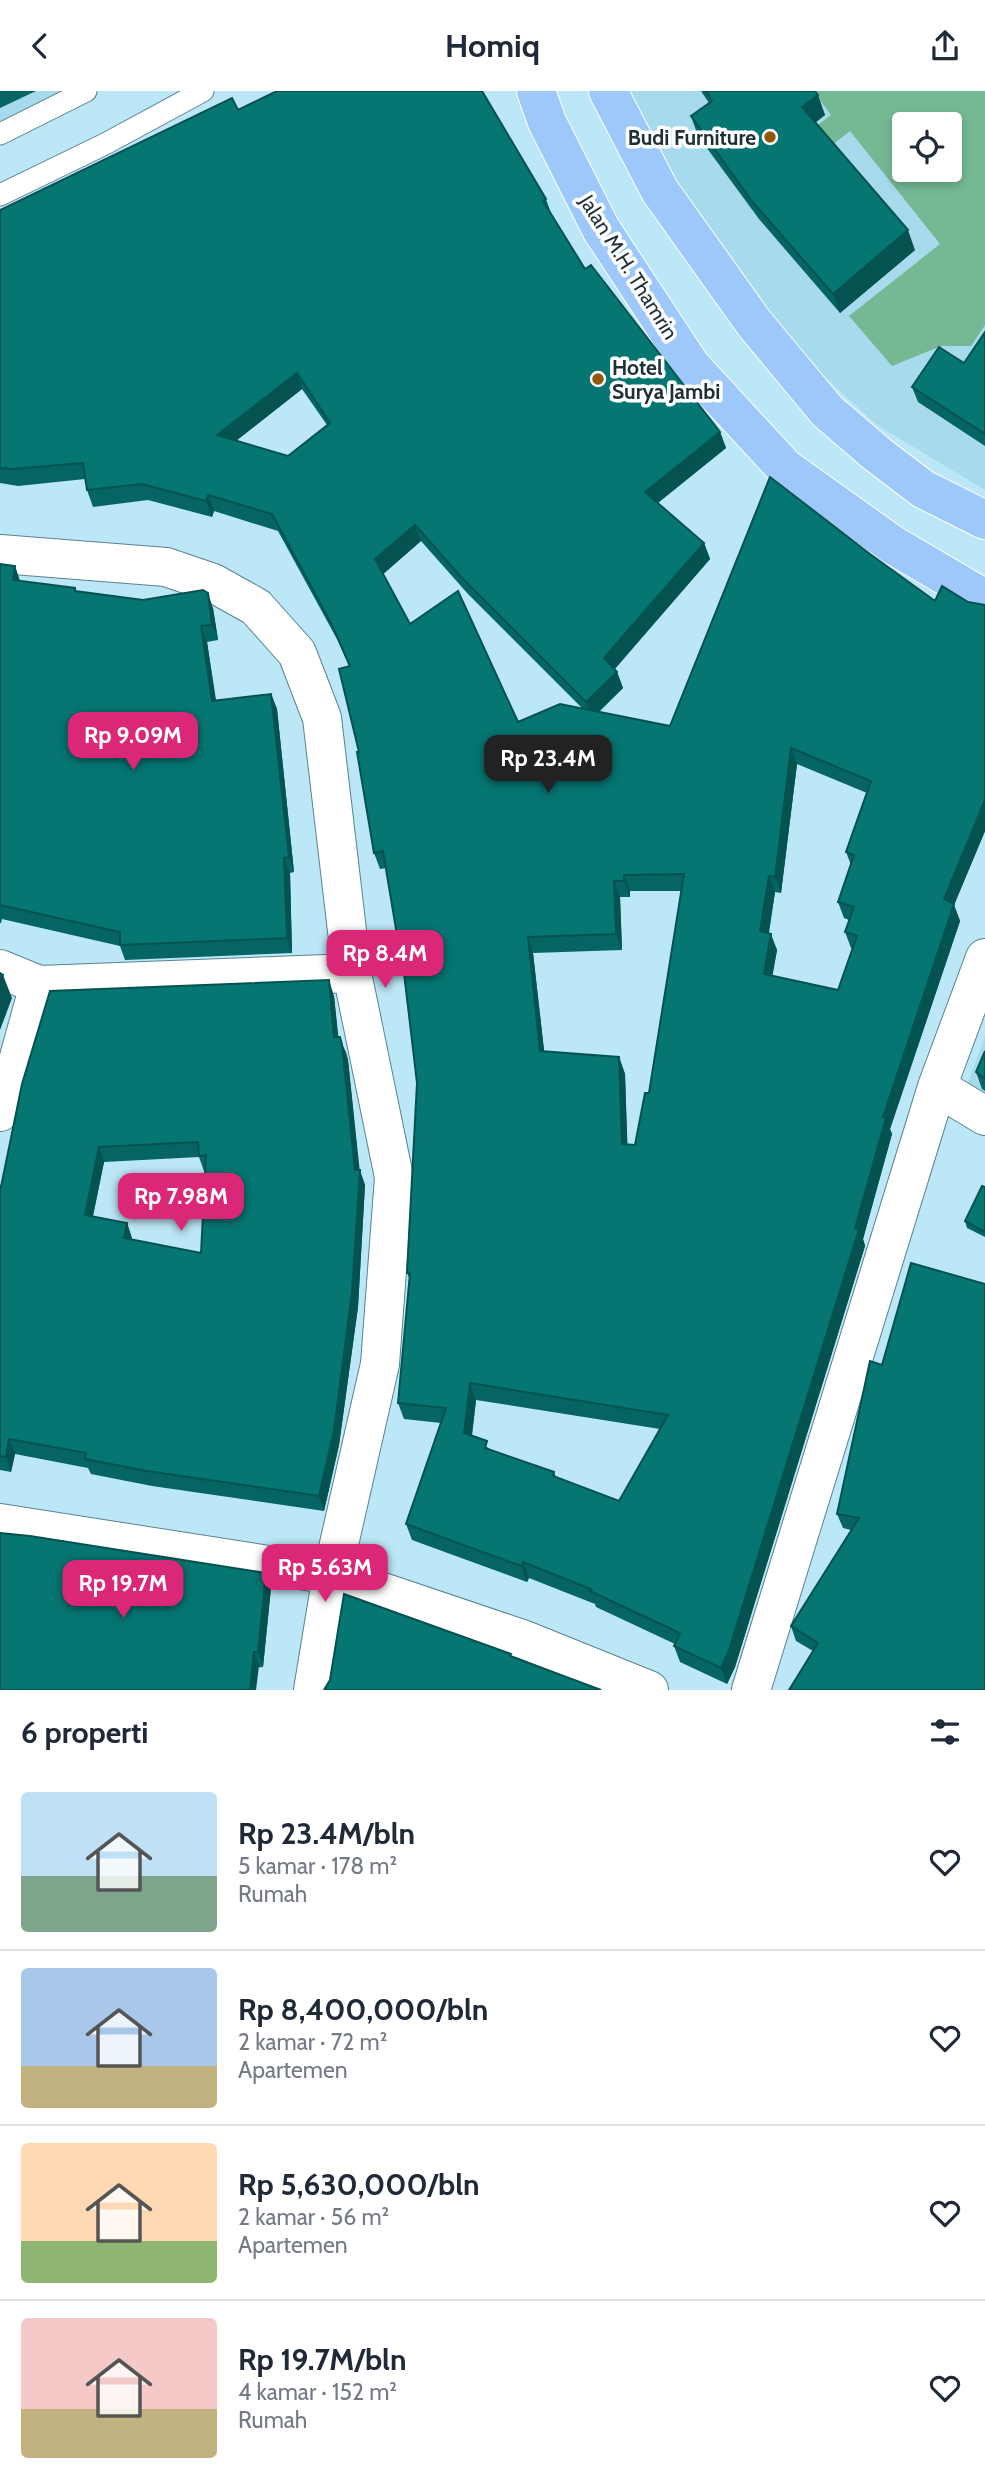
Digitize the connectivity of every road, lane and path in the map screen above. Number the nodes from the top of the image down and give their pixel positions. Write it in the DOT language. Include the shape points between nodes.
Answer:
graph roads {
  1 [pos="86,91"];
  2 [pos="203,91"];
  3 [pos="536,91"];
  4 [pos="608,91"];
  5 [pos="0,134"];
  6 [pos="0,195"];
  7 [pos="985,520"];
  8 [pos="0,554"];
  9 [pos="985,599"];
  10 [pos="985,958"];
  11 [pos="0,969"];
  12 [pos="352,973"];
  13 [pos="39,985"];
  14 [pos="936,1087"];
  15 [pos="0,1112"];
  16 [pos="985,1116"];
  17 [pos="0,1523"];
  18 [pos="332,1575"];
  19 [pos="313,1690"];
  20 [pos="649,1690"];
  21 [pos="751,1690"];
  1 -- 5 [label="lane"];
  2 -- 6 [label="lane"];
  3 -- 9 [label="highway, Jalan M.H. Thamrin" via="601,229 691,366 785,468 894,545"];
  4 -- 7 [label="highway" via="660,191 754,323 827,411 923,489"];
  8 -- 12 [label="street" via="166,567 213,583 257,607 297,653 322,718"];
  10 -- 14 [label="street"];
  11 -- 13 [label="street"];
  12 -- 13 [label="street"];
  12 -- 18 [label="street" via="394,1177 380,1364"];
  13 -- 15 [label="street"];
  14 -- 16 [label="street"];
  14 -- 21 [label="street"];
  17 -- 18 [label="street"];
  18 -- 19 [label="street"];
  18 -- 20 [label="street" via="525,1640"];
}
